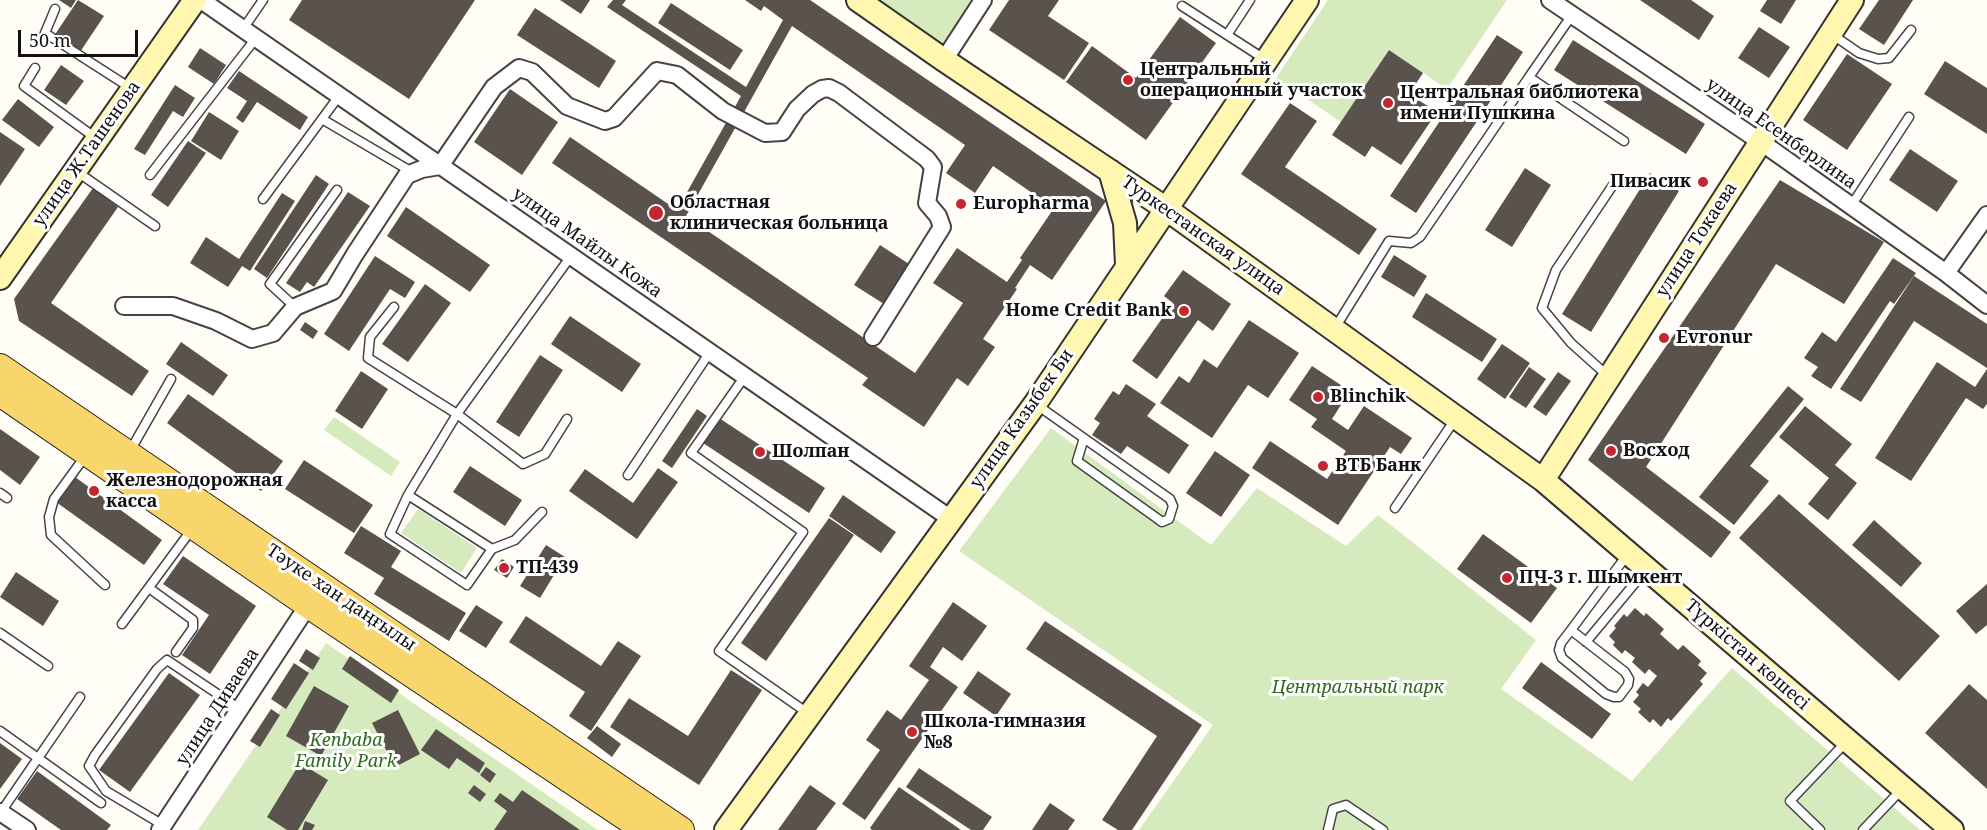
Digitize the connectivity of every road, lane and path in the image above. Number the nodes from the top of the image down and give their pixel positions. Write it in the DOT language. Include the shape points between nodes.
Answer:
graph roads {
  1 [pos="195,0"];
  2 [pos="201,0"];
  3 [pos="263,0"];
  4 [pos="858,0"];
  5 [pos="983,0"];
  6 [pos="1250,0"];
  7 [pos="1307,0"];
  8 [pos="1550,0"];
  9 [pos="1852,0"];
  10 [pos="1182,6"];
  11 [pos="55,9"];
  12 [pos="1572,15"];
  13 [pos="1911,30"];
  14 [pos="1830,33"];
  15 [pos="250,34"];
  16 [pos="1227,35"];
  17 [pos="944,60"];
  18 [pos="1266,60"];
  19 [pos="34,68"];
  20 [pos="1529,77"];
  21 [pos="132,89"];
  22 [pos="339,96"];
  23 [pos="1909,117"];
  24 [pos="322,118"];
  25 [pos="97,140"];
  26 [pos="1624,141"];
  27 [pos="1761,142"];
  28 [pos="440,166"];
  29 [pos="76,170"];
  30 [pos="1110,171"];
  31 [pos="412,173"];
  32 [pos="150,175"];
  33 [pos="1613,185"];
  34 [pos="337,190"];
  35 [pos="263,199"];
  36 [pos="1851,206"];
  37 [pos="1165,208"];
  38 [pos="1987,215"];
  39 [pos="155,226"];
  40 [pos="571,256"];
  41 [pos="1127,265"];
  42 [pos="1946,273"];
  43 [pos="0,278"];
  44 [pos="1987,304"];
  45 [pos="124,306"];
  46 [pos="394,307"];
  47 [pos="295,308"];
  48 [pos="1334,329"];
  49 [pos="873,337"];
  50 [pos="710,352"];
  51 [pos="0,367"];
  52 [pos="745,376"];
  53 [pos="1609,377"];
  54 [pos="171,380"];
  55 [pos="0,393"];
  56 [pos="1035,404"];
  57 [pos="457,414"];
  58 [pos="1456,417"];
  59 [pos="567,419"];
  60 [pos="1084,438"];
  61 [pos="87,453"];
  62 [pos="129,454"];
  63 [pos="628,475"];
  64 [pos="1543,480"];
  65 [pos="408,495"];
  66 [pos="1395,508"];
  67 [pos="542,512"];
  68 [pos="951,519"];
  69 [pos="194,526"];
  70 [pos="492,549"];
  71 [pos="1629,553"];
  72 [pos="1647,568"];
  73 [pos="105,585"];
  74 [pos="149,588"];
  75 [pos="317,596"];
  76 [pos="122,624"];
  77 [pos="1571,630"];
  78 [pos="0,633"];
  79 [pos="1586,642"];
  80 [pos="176,652"];
  81 [pos="48,666"];
  82 [pos="80,697"];
  83 [pos="240,710"];
  84 [pos="809,714"];
  85 [pos="0,731"];
  86 [pos="1848,740"];
  87 [pos="39,757"];
  88 [pos="1903,788"];
  89 [pos="101,803"];
  90 [pos="1,812"];
  91 [pos="162,828"];
  92 [pos="27,830"];
  93 [pos="645,830"];
  94 [pos="681,830"];
  95 [pos="726,830"];
  96 [pos="1328,830"];
  97 [pos="1383,830"];
  98 [pos="1820,830"];
  99 [pos="1863,830"];
  100 [pos="1952,830"];
  1 -- 21 [label="main road, улица Ж.Ташенова"];
  2 -- 15 [label="street, улица Майлы Кожа"];
  3 -- 15 [label="lane"];
  4 -- 17 [label="main road, Туркестанская улица"];
  5 -- 17 [label="street"];
  6 -- 16 [label="lane"];
  7 -- 18 [label="main road, улица Казыбек Би"];
  8 -- 12 [label="street, улица Есенберлина"];
  9 -- 14 [label="main road, улица Токаева"];
  10 -- 16 [label="lane"];
  11 -- 21 [label="lane" via="45,33"];
  12 -- 20 [label="lane"];
  12 -- 27 [label="street, улица Есенберлина"];
  13 -- 14 [label="lane" via="1889,58 1878,59 1859,53"];
  14 -- 27 [label="main road, улица Токаева"];
  15 -- 22 [label="street, улица Майлы Кожа"];
  15 -- 32 [label="lane"];
  16 -- 18 [label="lane"];
  17 -- 30 [label="main road, Туркестанская улица"];
  18 -- 37 [label="main road, улица Казыбек Би"];
  19 -- 25 [label="lane" via="24,86"];
  20 -- 26 [label="lane"];
  20 -- 48 [label="lane" via="1420,237 1411,243 1389,241"];
  21 -- 25 [label="main road, улица Ж.Ташенова"];
  22 -- 24 [label="lane"];
  22 -- 28 [label="street, улица Майлы Кожа"];
  23 -- 36 [label="lane"];
  24 -- 31 [label="lane"];
  24 -- 35 [label="lane"];
  25 -- 29 [label="main road, улица Ж.Ташенова"];
  27 -- 36 [label="street, улица Есенберлина"];
  27 -- 53 [label="main road, улица Токаева"];
  28 -- 31 [label="street"];
  28 -- 40 [label="street, улица Майлы Кожа"];
  28 -- 49 [label="street" via="494,87 519,68 532,72 567,106 604,121 614,118 657,71 668,72 723,111 765,133 782,132 813,94 829,88 902,139 933,167 927,203 942,227"];
  29 -- 39 [label="lane"];
  29 -- 43 [label="main road, улица Ж.Ташенова"];
  30 -- 37 [label="main road, Туркестанская улица"];
  30 -- 41 [label="main road" via="1125,222"];
  31 -- 47 [label="street" via="383,210 333,291"];
  33 -- 53 [label="lane" via="1556,270 1542,308 1571,343"];
  34 -- 47 [label="lane" via="270,284"];
  36 -- 42 [label="street, улица Есенберлина"];
  37 -- 41 [label="main road, улица Казыбек Би"];
  37 -- 48 [label="main road, Туркестанская улица"];
  38 -- 42 [label="street"];
  40 -- 50 [label="street, улица Майлы Кожа"];
  40 -- 57 [label="lane"];
  41 -- 56 [label="main road, улица Казыбек Би"];
  42 -- 44 [label="street, улица Есенберлина"];
  45 -- 47 [label="street" via="173,306 252,339 273,333"];
  46 -- 57 [label="lane" via="370,337 369,358"];
  48 -- 58 [label="main road, Туркестанская улица"];
  50 -- 52 [label="street, улица Майлы Кожа"];
  50 -- 63 [label="lane"];
  51 -- 62 [label="main road, Тәуке хан даңғылы"];
  52 -- 68 [label="street, улица Майлы Кожа"];
  52 -- 84 [label="lane" via="691,453 802,532 719,651"];
  53 -- 64 [label="main road, улица Токаева"];
  54 -- 62 [label="lane"];
  55 -- 61 [label="main road, Тәуке хан даңғылы"];
  56 -- 60 [label="lane"];
  56 -- 68 [label="main road, улица Казыбек Би"];
  57 -- 59 [label="lane" via="523,464 545,454"];
  57 -- 65 [label="lane"];
  58 -- 64 [label="main road, Туркестанская улица"];
  58 -- 66 [label="lane"];
  60 -- 60 [label="lane" via="1170,499 1173,506 1169,519 1162,522 1077,461"];
  61 -- 69 [label="main road, Тәуке хан даңғылы"];
  61 -- 73 [label="lane" via="54,499 49,518 51,535"];
  62 -- 75 [label="main road, Тәуке хан даңғылы"];
  64 -- 71 [label="main road, Түркістан көшесі"];
  65 -- 70 [label="lane"];
  65 -- 70 [label="lane" via="390,534 467,585"];
  67 -- 70 [label="lane" via="515,540"];
  68 -- 84 [label="main road, улица Казыбек Би"];
  69 -- 74 [label="lane"];
  69 -- 75 [label="main road, Тәуке хан даңғылы"];
  71 -- 72 [label="main road, Түркістан көшесі"];
  71 -- 77 [label="lane"];
  72 -- 79 [label="lane"];
  72 -- 86 [label="main road, Түркістан көшесі"];
  74 -- 76 [label="lane"];
  74 -- 80 [label="lane" via="193,620 193,628"];
  75 -- 83 [label="street, улица Диваева"];
  75 -- 93 [label="main road, Тәуке хан даңғылы"];
  75 -- 94 [label="main road, Тәуке хан даңғылы"];
  77 -- 79 [label="lane"];
  77 -- 79 [label="lane" via="1561,643 1562,658 1606,694 1618,697 1629,685 1625,672"];
  78 -- 81 [label="lane"];
  82 -- 87 [label="lane"];
  83 -- 91 [label="street, улица Диваева"];
  83 -- 91 [label="lane" via="167,660 95,755 89,766 106,790"];
  84 -- 95 [label="main road, улица Казыбек Би"];
  85 -- 87 [label="lane"];
  86 -- 88 [label="main road, Түркістан көшесі"];
  86 -- 98 [label="lane" via="1790,801"];
  87 -- 89 [label="lane"];
  87 -- 90 [label="lane"];
  88 -- 99 [label="lane"];
  88 -- 100 [label="main road, Түркістан көшесі"];
  90 -- 92 [label="street"];
  96 -- 97 [label="lane" via="1333,809 1346,805"];
}
